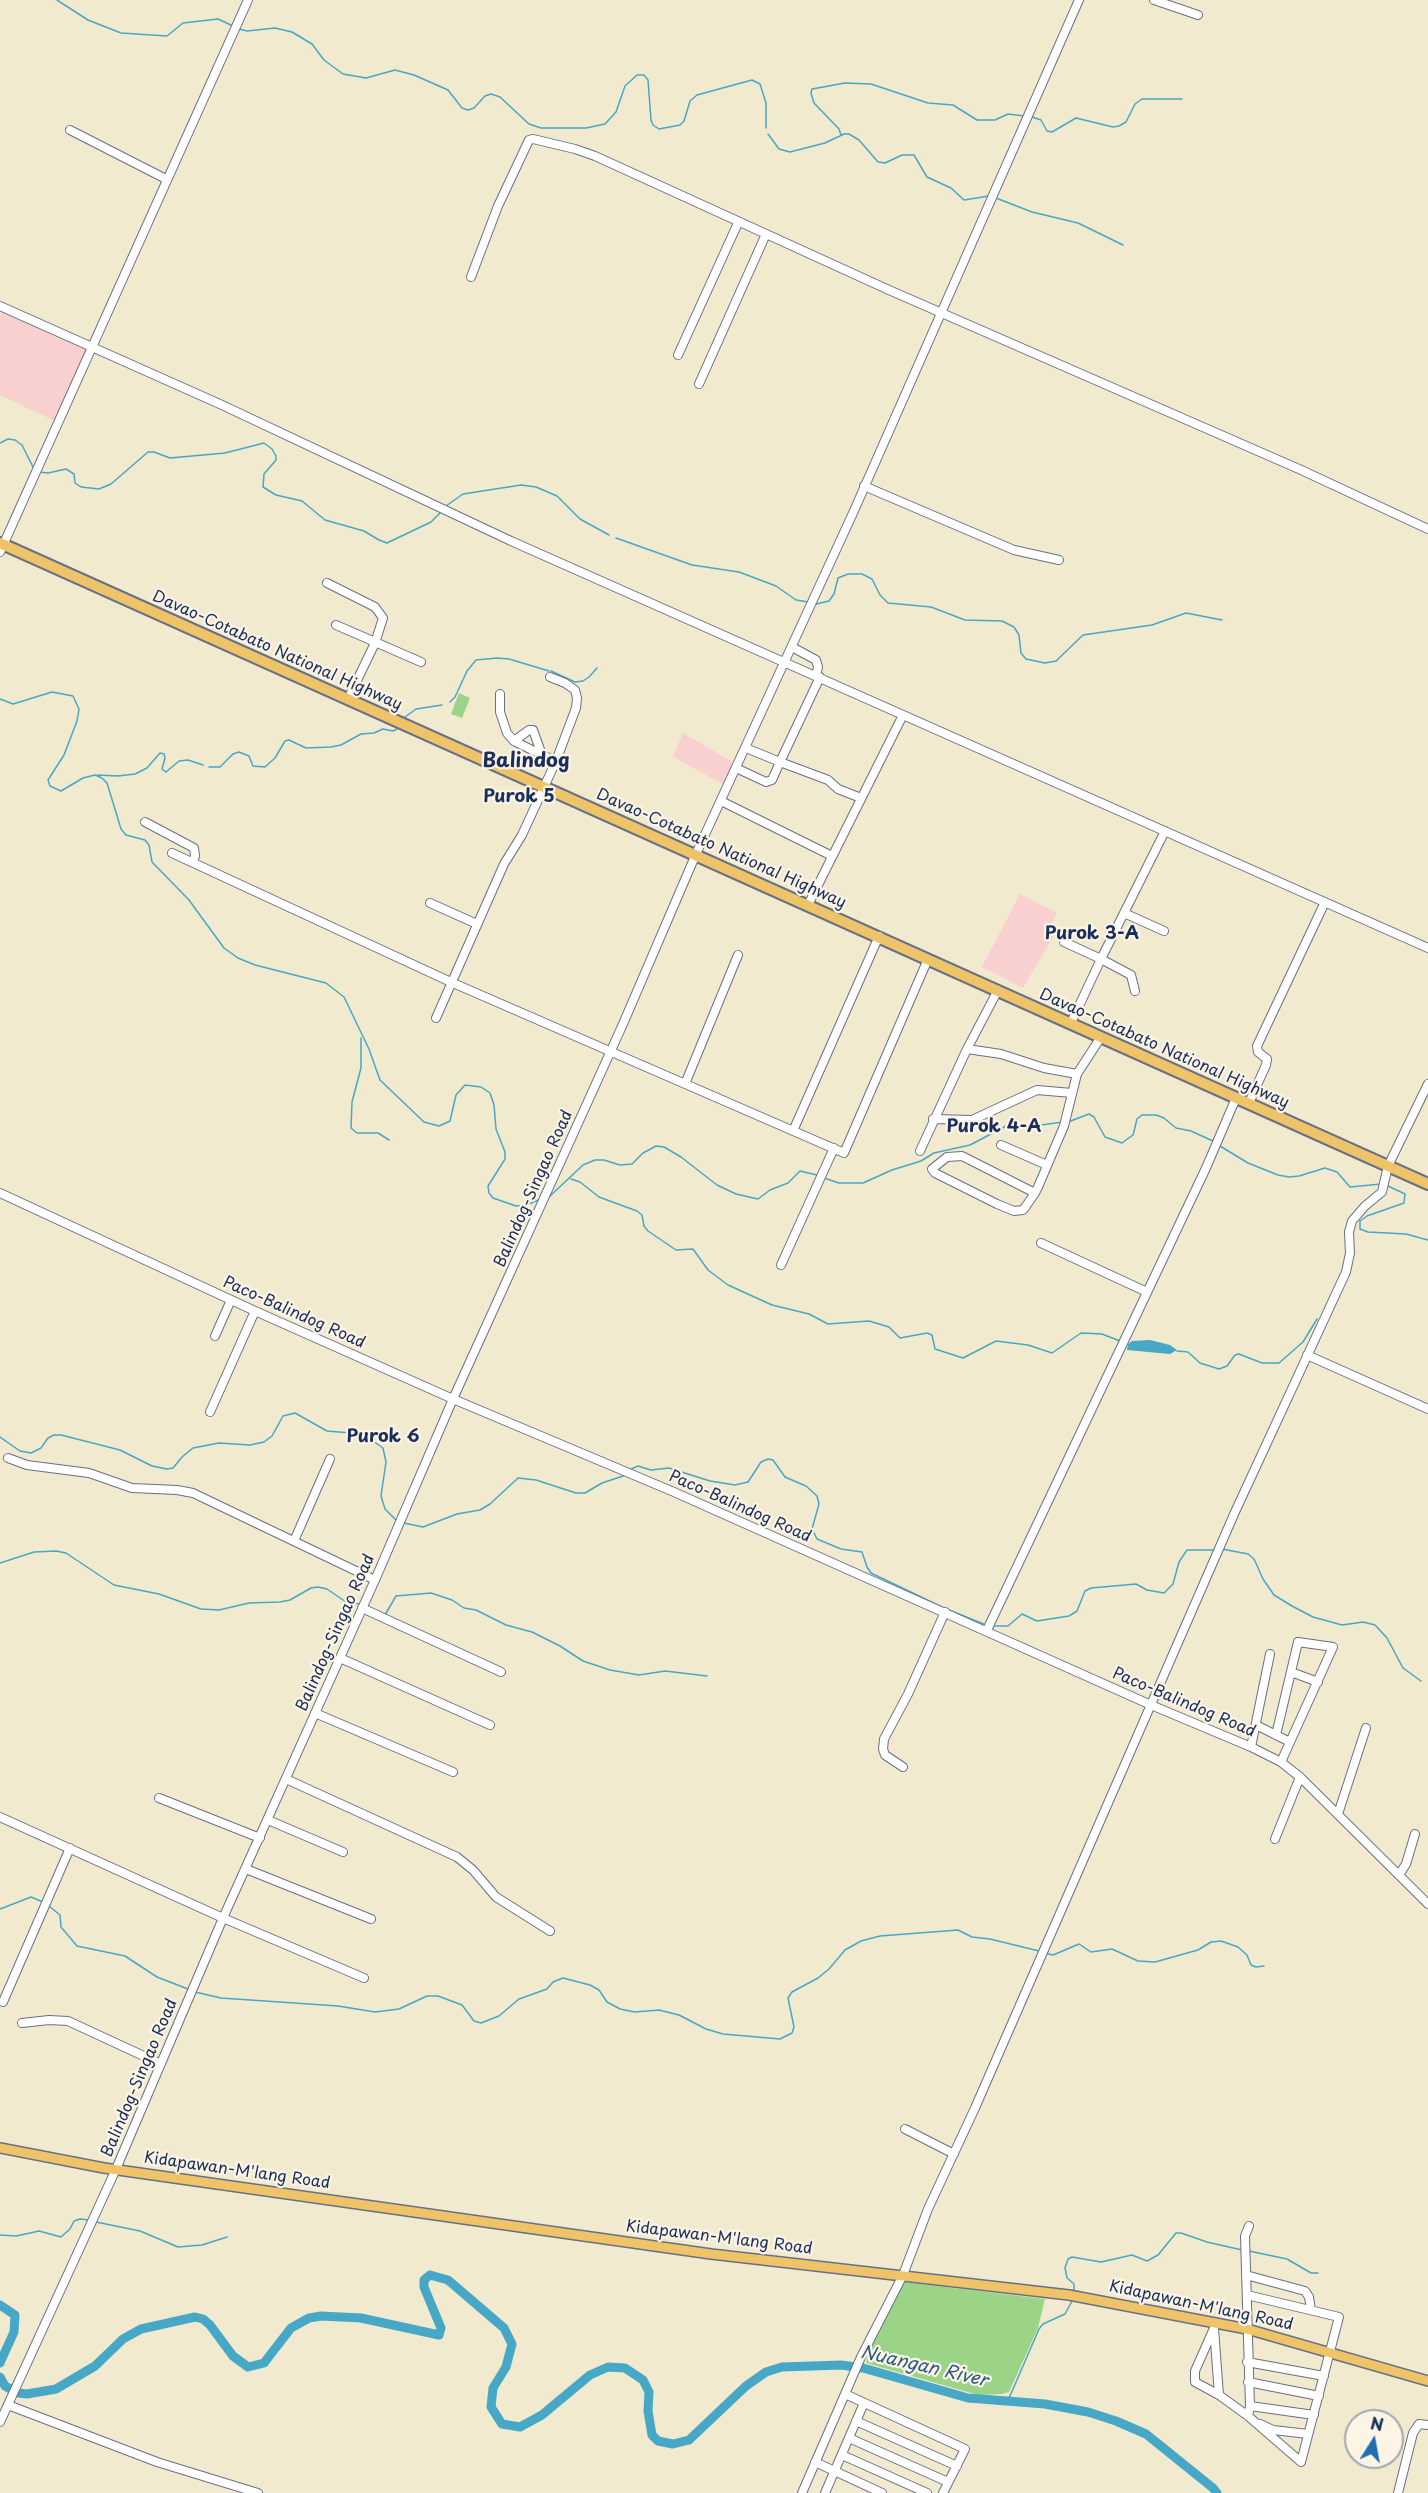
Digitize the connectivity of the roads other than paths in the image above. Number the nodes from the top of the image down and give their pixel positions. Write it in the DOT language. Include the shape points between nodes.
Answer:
graph roads {
  1 [pos="248,0"];
  2 [pos="1079,0"];
  3 [pos="1154,0"];
  4 [pos="1198,15"];
  5 [pos="70,130"];
  6 [pos="166,179"];
  7 [pos="738,223"];
  8 [pos="766,234"];
  9 [pos="471,277"];
  10 [pos="0,306"];
  11 [pos="940,312"];
  12 [pos="92,348"];
  13 [pos="678,355"];
  14 [pos="699,384"];
  15 [pos="864,486"];
  16 [pos="1428,529"];
  17 [pos="1,547"];
  18 [pos="1059,560"];
  19 [pos="327,583"];
  20 [pos="336,625"];
  21 [pos="375,643"];
  22 [pos="792,647"];
  23 [pos="421,662"];
  24 [pos="784,662"];
  25 [pos="818,676"];
  26 [pos="550,677"];
  27 [pos="500,694"];
  28 [pos="348,699"];
  29 [pos="903,714"];
  30 [pos="514,741"];
  31 [pos="746,748"];
  32 [pos="542,755"];
  33 [pos="556,761"];
  34 [pos="780,762"];
  35 [pos="736,768"];
  36 [pos="543,786"];
  37 [pos="861,798"];
  38 [pos="721,801"];
  39 [pos="145,822"];
  40 [pos="1164,831"];
  41 [pos="172,853"];
  42 [pos="696,854"];
  43 [pos="832,856"];
  44 [pos="193,862"];
  45 [pos="1325,902"];
  46 [pos="430,903"];
  47 [pos="808,905"];
  48 [pos="1124,913"];
  49 [pos="477,924"];
  50 [pos="1164,931"];
  51 [pos="879,936"];
  52 [pos="1064,942"];
  53 [pos="1428,948"];
  54 [pos="738,955"];
  55 [pos="928,958"];
  56 [pos="1101,959"];
  57 [pos="453,983"];
  58 [pos="998,990"];
  59 [pos="1135,991"];
  60 [pos="435,1018"];
  61 [pos="1071,1023"];
  62 [pos="1101,1037"];
  63 [pos="967,1049"];
  64 [pos="610,1052"];
  65 [pos="1077,1074"];
  66 [pos="685,1084"];
  67 [pos="1428,1084"];
  68 [pos="1072,1093"];
  69 [pos="1236,1098"];
  70 [pos="1249,1103"];
  71 [pos="933,1119"];
  72 [pos="794,1131"];
  73 [pos="1001,1145"];
  74 [pos="834,1148"];
  75 [pos="920,1151"];
  76 [pos="1047,1165"];
  77 [pos="1388,1166"];
  78 [pos="1428,1184"];
  79 [pos="0,1193"];
  80 [pos="1035,1193"];
  81 [pos="1041,1243"];
  82 [pos="781,1265"];
  83 [pos="1147,1292"];
  84 [pos="231,1300"];
  85 [pos="255,1311"];
  86 [pos="215,1336"];
  87 [pos="1307,1355"];
  88 [pos="453,1399"];
  89 [pos="1428,1409"];
  90 [pos="210,1412"];
  91 [pos="8,1458"];
  92 [pos="330,1459"];
  93 [pos="294,1541"];
  94 [pos="375,1581"];
  95 [pos="362,1608"];
  96 [pos="945,1612"];
  97 [pos="987,1630"];
  98 [pos="1270,1653"];
  99 [pos="339,1658"];
  100 [pos="501,1671"];
  101 [pos="1291,1672"];
  102 [pos="1318,1682"];
  103 [pos="1151,1705"];
  104 [pos="315,1713"];
  105 [pos="490,1725"];
  106 [pos="1256,1725"];
  107 [pos="1366,1728"];
  108 [pos="1276,1735"];
  109 [pos="1290,1742"];
  110 [pos="1251,1746"];
  111 [pos="1281,1762"];
  112 [pos="903,1767"];
  113 [pos="453,1772"];
  114 [pos="1300,1777"];
  115 [pos="286,1779"];
  116 [pos="159,1798"];
  117 [pos="1338,1814"];
  118 [pos="0,1817"];
  119 [pos="268,1820"];
  120 [pos="1415,1834"];
  121 [pos="260,1838"];
  122 [pos="1275,1839"];
  123 [pos="70,1848"];
  124 [pos="343,1852"];
  125 [pos="246,1869"];
  126 [pos="1399,1875"];
  127 [pos="1427,1902"];
  128 [pos="223,1918"];
  129 [pos="371,1919"];
  130 [pos="550,1931"];
  131 [pos="364,1978"];
  132 [pos="3,2002"];
  133 [pos="22,2023"];
  134 [pos="161,2064"];
  135 [pos="905,2129"];
  136 [pos="0,2148"];
  137 [pos="954,2154"];
  138 [pos="116,2169"];
  139 [pos="1249,2226"];
  140 [pos="1246,2275"];
  141 [pos="903,2276"];
  142 [pos="1247,2295"];
  143 [pos="1311,2310"];
  144 [pos="1215,2325"];
  145 [pos="1247,2329"];
  146 [pos="1330,2352"];
  147 [pos="1247,2362"];
  148 [pos="1324,2376"];
  149 [pos="1428,2381"];
  150 [pos="1248,2382"];
  151 [pos="845,2394"];
  152 [pos="1219,2395"];
  153 [pos="1319,2396"];
  154 [pos="9,2403"];
  155 [pos="864,2403"];
  156 [pos="1250,2406"];
  157 [pos="1314,2415"];
  158 [pos="1249,2418"];
  159 [pos="856,2421"];
  160 [pos="0,2422"];
  161 [pos="1428,2425"];
  162 [pos="1308,2434"];
  163 [pos="849,2438"];
  164 [pos="842,2455"];
  165 [pos="815,2462"];
  166 [pos="957,2466"];
  167 [pos="835,2471"];
  168 [pos="948,2482"];
  169 [pos="828,2492"];
  170 [pos="258,2493"];
  171 [pos="802,2493"];
  172 [pos="882,2493"];
  173 [pos="927,2493"];
  174 [pos="943,2493"];
  175 [pos="1398,2493"];
  1 -- 6 [label="street"];
  2 -- 11 [label="street, Balindog-Singao Road"];
  3 -- 4 [label="street"];
  5 -- 6 [label="street"];
  6 -- 12 [label="street"];
  7 -- 8 [label="street"];
  7 -- 9 [label="street" via="586,152 530,139 506,187"];
  7 -- 13 [label="street"];
  8 -- 11 [label="street"];
  8 -- 14 [label="street"];
  10 -- 12 [label="street"];
  11 -- 15 [label="street, Balindog-Singao Road"];
  11 -- 16 [label="street"];
  12 -- 17 [label="street"];
  12 -- 24 [label="street"];
  15 -- 18 [label="street" via="1014,550"];
  15 -- 22 [label="street, Balindog-Singao Road"];
  17 -- 28 [label="highway, Davao-Cotabato National Highway"];
  19 -- 21 [label="street" via="379,611 382,623"];
  20 -- 21 [label="street"];
  21 -- 23 [label="street"];
  21 -- 28 [label="street"];
  22 -- 24 [label="street, Balindog-Singao Road"];
  22 -- 25 [label="street" via="816,660"];
  24 -- 25 [label="street"];
  24 -- 31 [label="street, Balindog-Singao Road"];
  25 -- 29 [label="street"];
  25 -- 34 [label="street"];
  26 -- 33 [label="street" via="570,686 577,698"];
  27 -- 30 [label="street" via="500,712"];
  28 -- 36 [label="highway, Davao-Cotabato National Highway"];
  29 -- 37 [label="street"];
  29 -- 40 [label="street"];
  30 -- 32 [label="street"];
  30 -- 32 [label="street" via="532,729"];
  31 -- 34 [label="street"];
  31 -- 35 [label="street, Balindog-Singao Road"];
  32 -- 33 [label="street"];
  33 -- 36 [label="street"];
  34 -- 35 [label="street" via="769,782"];
  34 -- 37 [label="street" via="828,780 838,789"];
  35 -- 38 [label="street, Balindog-Singao Road"];
  36 -- 42 [label="highway, Davao-Cotabato National Highway"];
  36 -- 49 [label="street"];
  37 -- 43 [label="street"];
  38 -- 42 [label="street, Balindog-Singao Road"];
  38 -- 43 [label="street"];
  39 -- 44 [label="street" via="194,848"];
  40 -- 45 [label="street"];
  40 -- 48 [label="street"];
  41 -- 44 [label="street"];
  42 -- 47 [label="highway, Davao-Cotabato National Highway"];
  42 -- 64 [label="street, Balindog-Singao Road"];
  43 -- 47 [label="street"];
  44 -- 57 [label="street"];
  45 -- 53 [label="street"];
  45 -- 70 [label="street" via="1257,1046 1267,1062"];
  46 -- 49 [label="street"];
  47 -- 51 [label="highway, Davao-Cotabato National Highway"];
  48 -- 50 [label="street"];
  48 -- 56 [label="street"];
  49 -- 57 [label="street"];
  51 -- 55 [label="highway, Davao-Cotabato National Highway"];
  51 -- 72 [label="street"];
  52 -- 56 [label="street"];
  54 -- 66 [label="street"];
  55 -- 58 [label="highway, Davao-Cotabato National Highway"];
  55 -- 74 [label="street" via="844,1153"];
  56 -- 59 [label="street" via="1131,975"];
  56 -- 61 [label="street"];
  57 -- 60 [label="street"];
  57 -- 64 [label="street"];
  58 -- 61 [label="highway, Davao-Cotabato National Highway"];
  58 -- 63 [label="street"];
  61 -- 62 [label="highway, Davao-Cotabato National Highway"];
  62 -- 65 [label="street"];
  62 -- 69 [label="highway, Davao-Cotabato National Highway"];
  63 -- 65 [label="street"];
  63 -- 71 [label="street"];
  64 -- 66 [label="street"];
  64 -- 88 [label="street, Balindog-Singao Road"];
  65 -- 68 [label="street"];
  66 -- 72 [label="street"];
  67 -- 77 [label="street"];
  68 -- 71 [label="street" via="1037,1090 972,1120"];
  68 -- 76 [label="street" via="1066,1120"];
  69 -- 70 [label="highway, Davao-Cotabato National Highway"];
  69 -- 83 [label="street"];
  70 -- 77 [label="highway, Davao-Cotabato National Highway"];
  71 -- 75 [label="street"];
  72 -- 74 [label="street"];
  73 -- 76 [label="street"];
  74 -- 82 [label="street"];
  76 -- 80 [label="street"];
  77 -- 78 [label="highway, Davao-Cotabato National Highway"];
  77 -- 87 [label="street" via="1380,1195 1352,1221 1346,1272"];
  79 -- 84 [label="street, Paco-Balindog Road"];
  80 -- 80 [label="street" via="962,1156 948,1157 932,1169 1014,1211 1023,1210"];
  81 -- 83 [label="street"];
  83 -- 97 [label="street"];
  84 -- 85 [label="street, Paco-Balindog Road"];
  84 -- 86 [label="street"];
  85 -- 88 [label="street, Paco-Balindog Road"];
  85 -- 90 [label="street"];
  87 -- 89 [label="street"];
  87 -- 103 [label="street"];
  88 -- 94 [label="street, Balindog-Singao Road"];
  88 -- 96 [label="street, Paco-Balindog Road"];
  91 -- 93 [label="street" via="27,1465 89,1473 132,1488 192,1493"];
  92 -- 93 [label="street"];
  93 -- 94 [label="street"];
  94 -- 95 [label="street, Balindog-Singao Road"];
  95 -- 99 [label="street, Balindog-Singao Road"];
  95 -- 100 [label="street"];
  96 -- 97 [label="street, Paco-Balindog Road"];
  96 -- 112 [label="street" via="884,1738 885,1755"];
  97 -- 103 [label="street, Paco-Balindog Road"];
  98 -- 106 [label="street"];
  99 -- 104 [label="street, Balindog-Singao Road"];
  99 -- 105 [label="street"];
  101 -- 102 [label="street"];
  101 -- 102 [label="street" via="1298,1642 1333,1647"];
  101 -- 108 [label="street"];
  102 -- 109 [label="street"];
  103 -- 110 [label="street, Paco-Balindog Road"];
  103 -- 137 [label="street"];
  104 -- 113 [label="street"];
  104 -- 115 [label="street, Balindog-Singao Road"];
  106 -- 108 [label="street"];
  106 -- 110 [label="street"];
  107 -- 117 [label="street"];
  108 -- 109 [label="street"];
  109 -- 111 [label="street"];
  110 -- 111 [label="street, Paco-Balindog Road"];
  111 -- 114 [label="street, Paco-Balindog Road"];
  114 -- 117 [label="street, Paco-Balindog Road"];
  114 -- 122 [label="street"];
  115 -- 119 [label="street, Balindog-Singao Road"];
  115 -- 130 [label="street" via="457,1857 496,1898"];
  116 -- 121 [label="street"];
  117 -- 126 [label="street, Paco-Balindog Road"];
  118 -- 123 [label="street"];
  119 -- 121 [label="street, Balindog-Singao Road"];
  119 -- 124 [label="street"];
  120 -- 126 [label="street"];
  121 -- 125 [label="street, Balindog-Singao Road"];
  123 -- 128 [label="street"];
  123 -- 132 [label="street"];
  125 -- 128 [label="street, Balindog-Singao Road"];
  125 -- 129 [label="street"];
  126 -- 127 [label="street, Paco-Balindog Road"];
  128 -- 131 [label="street"];
  128 -- 134 [label="street, Balindog-Singao Road"];
  133 -- 134 [label="street" via="68,2021"];
  134 -- 138 [label="street, Balindog-Singao Road"];
  135 -- 137 [label="street"];
  136 -- 138 [label="main road, Kidapawan-M'lang Road"];
  137 -- 141 [label="street" via="917,2234"];
  138 -- 141 [label="main road, Kidapawan-M'lang Road" via="711,2254"];
  138 -- 154 [label="street, Balindog-Singao Road"];
  139 -- 140 [label="street" via="1245,2236"];
  140 -- 142 [label="street"];
  140 -- 143 [label="street" via="1305,2291"];
  141 -- 144 [label="main road, Kidapawan-M'lang Road" via="1069,2295"];
  141 -- 151 [label="street"];
  142 -- 143 [label="street"];
  142 -- 145 [label="street"];
  143 -- 146 [label="street" via="1339,2318"];
  144 -- 145 [label="main road, Kidapawan-M'lang Road"];
  144 -- 152 [label="street"];
  144 -- 152 [label="street" via="1193,2377"];
  145 -- 146 [label="main road, Kidapawan-M'lang Road"];
  145 -- 147 [label="street"];
  146 -- 148 [label="street"];
  146 -- 149 [label="main road, Kidapawan-M'lang Road"];
  147 -- 148 [label="street"];
  147 -- 150 [label="street"];
  148 -- 153 [label="street"];
  150 -- 153 [label="street"];
  150 -- 156 [label="street"];
  151 -- 155 [label="street"];
  151 -- 165 [label="street"];
  152 -- 158 [label="street"];
  153 -- 157 [label="street"];
  154 -- 160 [label="street, Balindog-Singao Road"];
  154 -- 170 [label="street" via="37,2418 157,2462"];
  155 -- 159 [label="street"];
  155 -- 166 [label="street" via="965,2449"];
  156 -- 157 [label="street"];
  156 -- 158 [label="street"];
  157 -- 162 [label="street"];
  158 -- 162 [label="street" via="1273,2430"];
  158 -- 162 [label="street" via="1301,2462"];
  159 -- 163 [label="street"];
  159 -- 166 [label="street"];
  161 -- 175 [label="street" via="1419,2424 1413,2433"];
  163 -- 164 [label="street"];
  163 -- 168 [label="street"];
  164 -- 167 [label="street"];
  164 -- 173 [label="street"];
  165 -- 167 [label="street"];
  165 -- 171 [label="street"];
  166 -- 168 [label="street"];
  167 -- 169 [label="street"];
  167 -- 172 [label="street"];
  168 -- 174 [label="street"];
}
